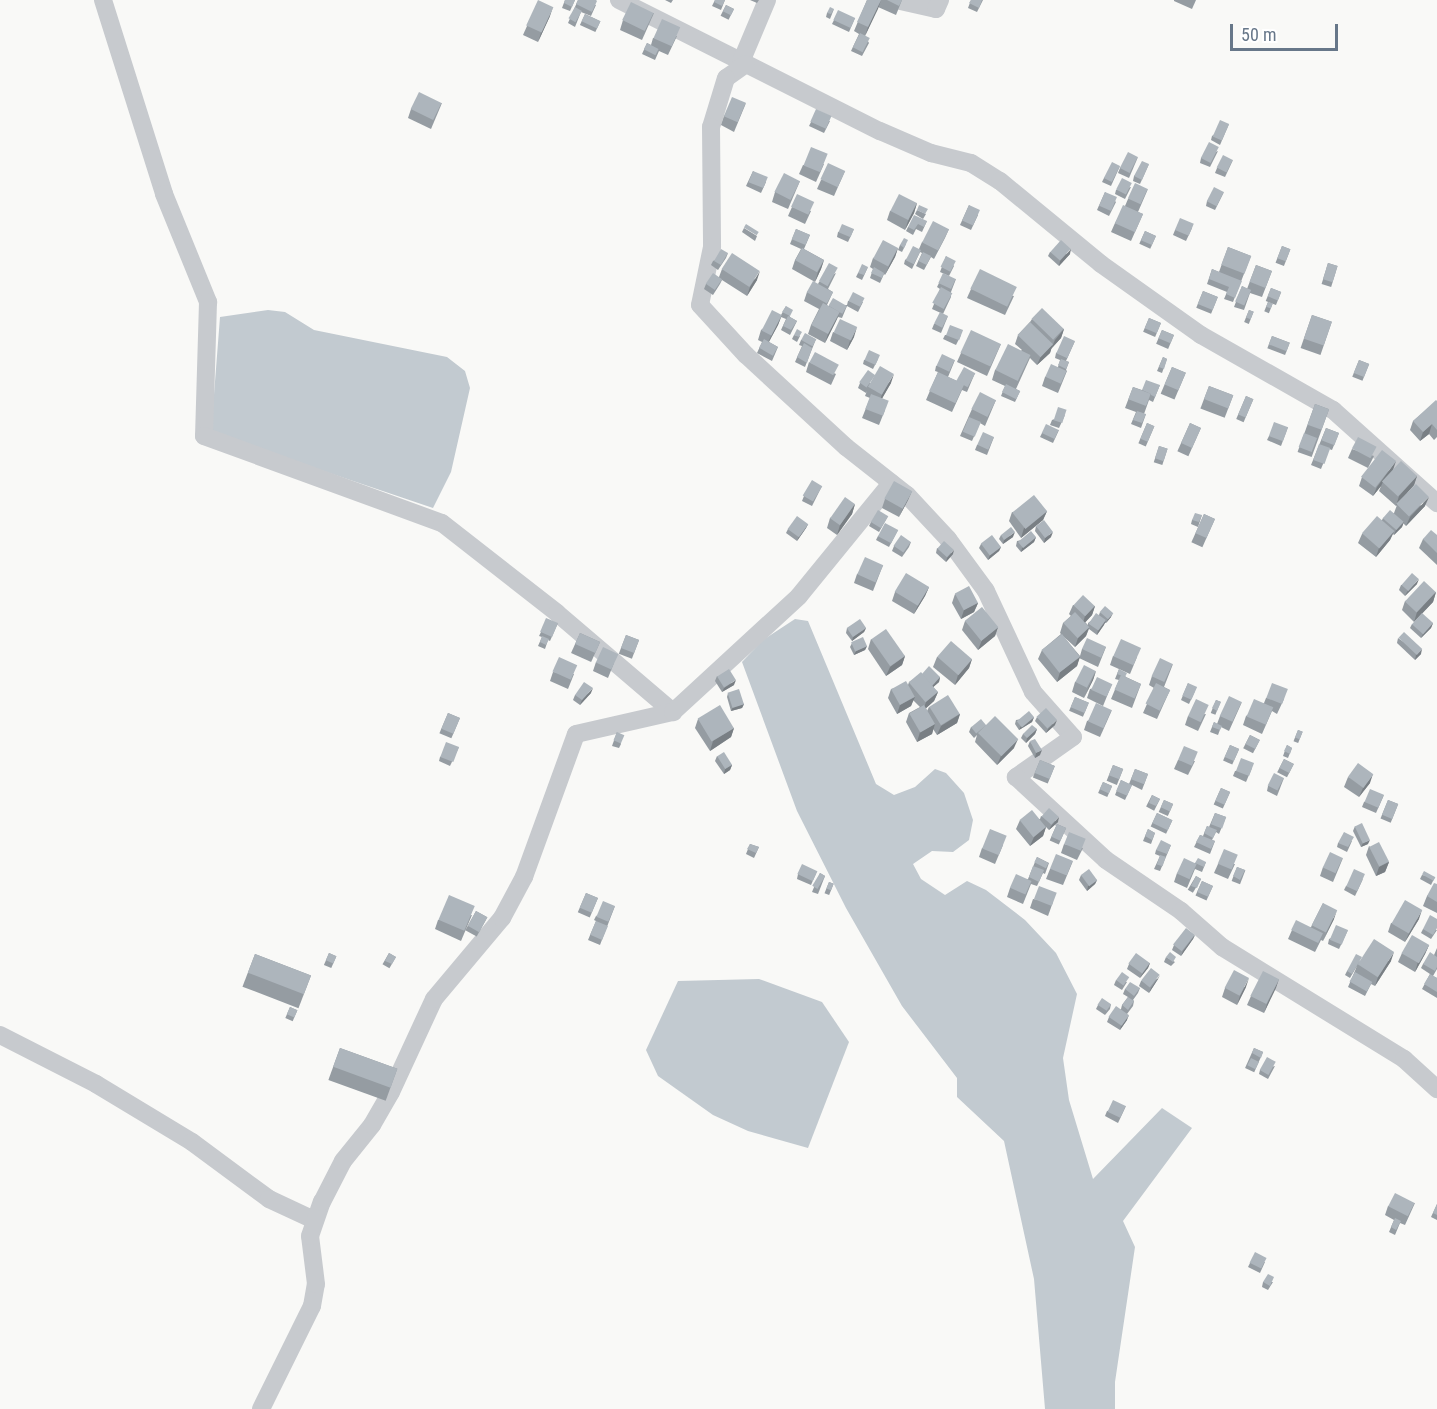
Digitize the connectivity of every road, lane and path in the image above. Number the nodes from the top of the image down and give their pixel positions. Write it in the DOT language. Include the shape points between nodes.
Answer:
graph roads {
  1 [pos="103,0"];
  2 [pos="619,0"];
  3 [pos="767,0"];
  4 [pos="896,0"];
  5 [pos="940,0"];
  6 [pos="743,63"];
  7 [pos="891,483"];
  8 [pos="1437,503"];
  9 [pos="673,712"];
  10 [pos="0,1035"];
  11 [pos="1437,1089"];
  12 [pos="314,1221"];
  13 [pos="261,1409"];
  1 -- 9 [label="street" via="164,194 208,302 204,436 442,523 557,613"];
  2 -- 6 [label="street"];
  3 -- 6 [label="street"];
  4 -- 5 [label="street" via="936,9"];
  6 -- 7 [label="street" via="726,78 711,128 712,247 700,305 763,370"];
  6 -- 8 [label="street" via="880,131 931,153 971,163 1000,181 1101,264 1201,336 1333,410"];
  7 -- 9 [label="street" via="799,596"];
  7 -- 11 [label="street" via="948,538 979,583 1033,692 1073,737 1016,777 1106,860 1181,911 1222,947 1404,1059"];
  9 -- 12 [label="street" via="576,734 524,877 502,918 434,999 391,1092 372,1125 343,1161"];
  10 -- 12 [label="street" via="96,1084 192,1142 269,1199"];
  12 -- 13 [label="street" via="310,1236 316,1284 312,1306"];
}
